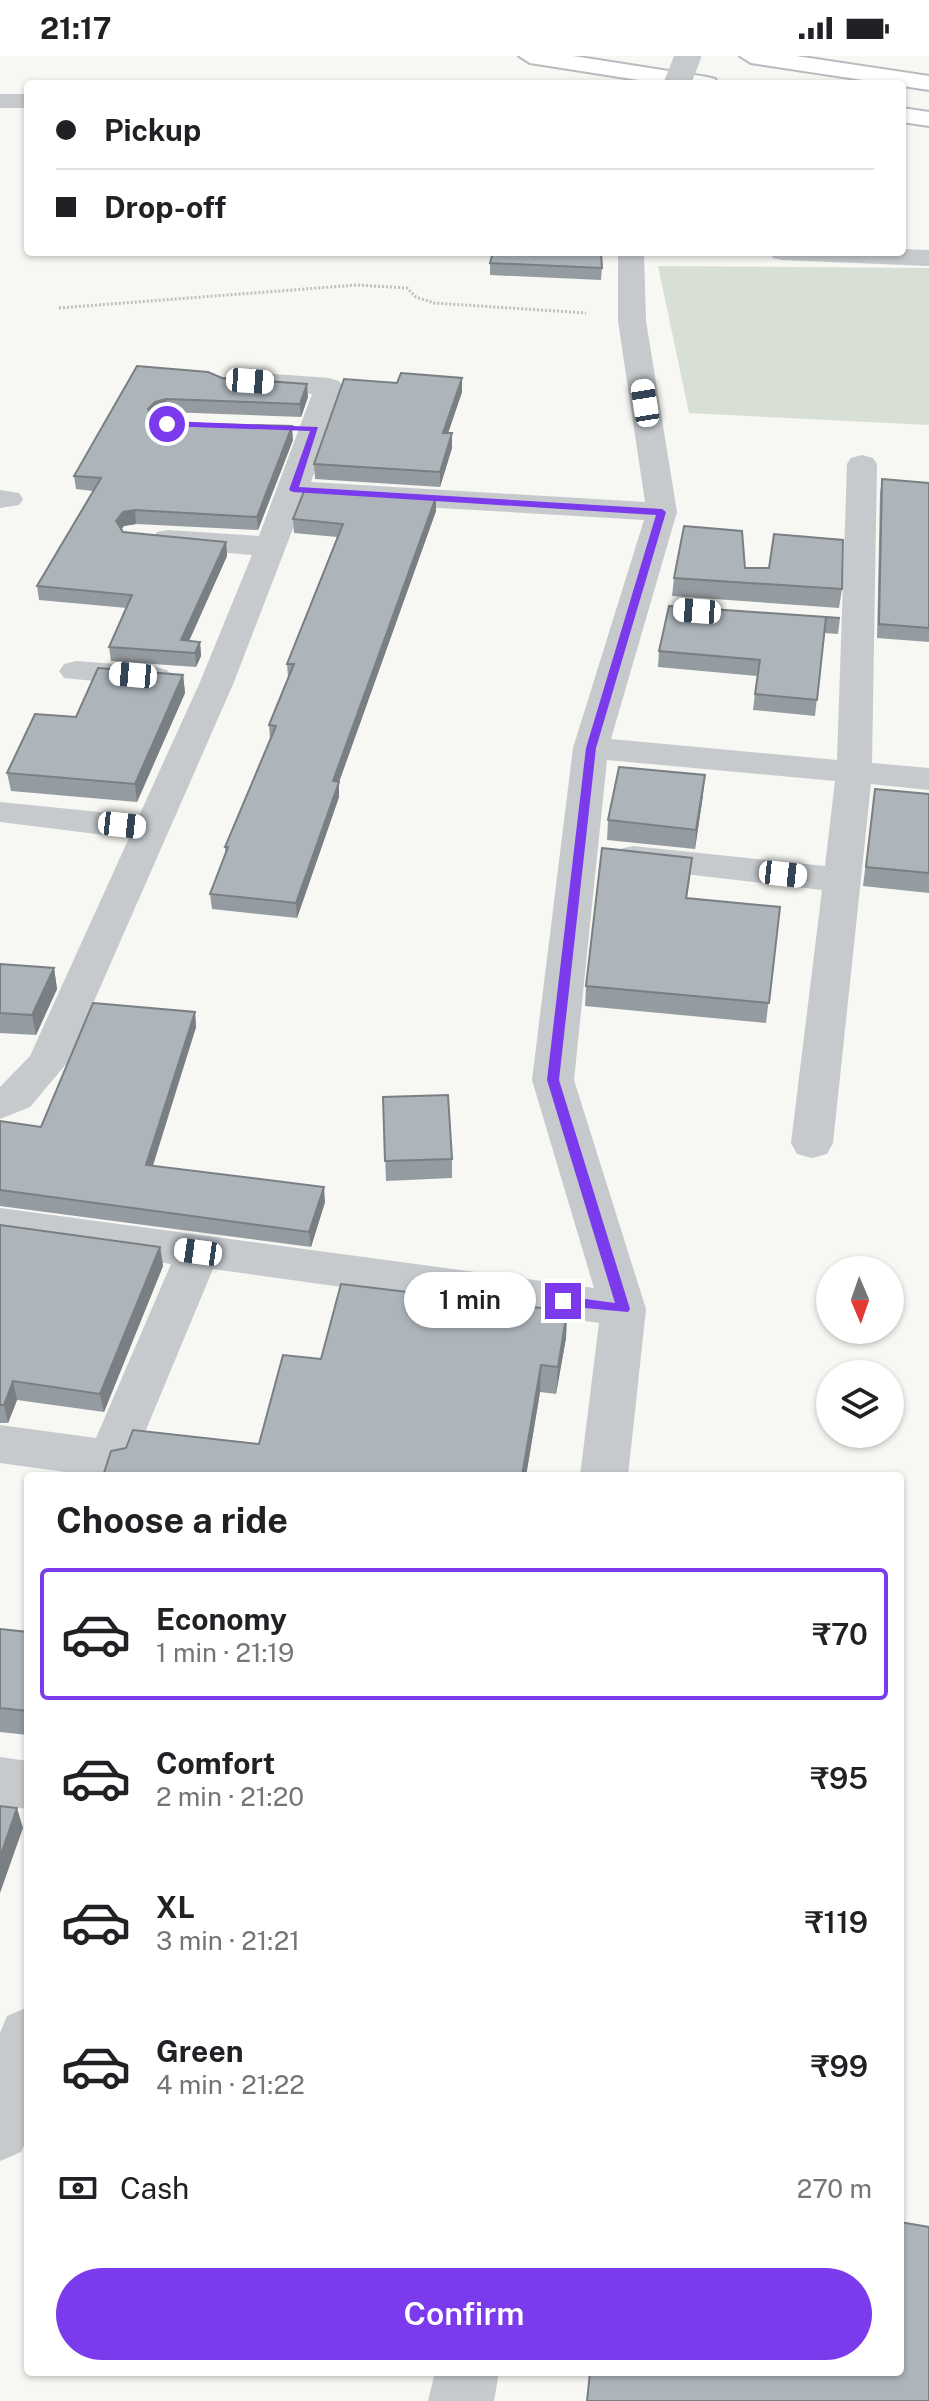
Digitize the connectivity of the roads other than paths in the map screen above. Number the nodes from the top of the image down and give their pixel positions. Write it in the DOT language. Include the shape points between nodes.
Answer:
graph roads {
  1 [pos="530,56"];
  2 [pos="688,56"];
  3 [pos="751,56"];
  4 [pos="679,80"];
  5 [pos="682,80"];
  6 [pos="929,83"];
  7 [pos="0,101"];
  8 [pos="24,101"];
  9 [pos="906,116"];
  10 [pos="929,119"];
  11 [pos="631,256"];
  12 [pos="880,256"];
  13 [pos="929,258"];
  14 [pos="223,379"];
  15 [pos="285,428"];
  16 [pos="315,429"];
  17 [pos="862,464"];
  18 [pos="293,490"];
  19 [pos="662,512"];
  20 [pos="136,536"];
  21 [pos="273,547"];
  22 [pos="76,671"];
  23 [pos="217,682"];
  24 [pos="591,748"];
  25 [pos="854,772"];
  26 [pos="929,779"];
  27 [pos="5,812"];
  28 [pos="152,829"];
  29 [pos="579,851"];
  30 [pos="842,880"];
  31 [pos="0,1105"];
  32 [pos="812,1143"];
  33 [pos="0,1224"];
  34 [pos="198,1252"];
  35 [pos="623,1309"];
  36 [pos="0,1444"];
  37 [pos="604,1472"];
  38 [pos="0,1781"];
  39 [pos="24,1784"];
  40 [pos="0,2016"];
  41 [pos="24,2018"];
  42 [pos="24,2050"];
  43 [pos="0,2131"];
  44 [pos="466,2376"];
  45 [pos="461,2401"];
  1 -- 5 [label="highway"];
  2 -- 4 [label="street, bridge"];
  3 -- 6 [label="highway"];
  7 -- 8 [label="street"];
  9 -- 10 [label="highway"];
  11 -- 19 [label="street" via="631,315"];
  12 -- 13 [label="street"];
  14 -- 16 [label="street" via="329,387"];
  15 -- 16 [label="street"];
  16 -- 18 [label="street"];
  17 -- 25 [label="street" via="840,621"];
  18 -- 19 [label="street"];
  18 -- 21 [label="street"];
  19 -- 24 [label="street" via="650,607"];
  20 -- 21 [label="street"];
  21 -- 23 [label="street"];
  22 -- 23 [label="street"];
  23 -- 28 [label="street"];
  24 -- 25 [label="street"];
  24 -- 29 [label="street"];
  25 -- 26 [label="street"];
  25 -- 30 [label="street"];
  27 -- 28 [label="street"];
  28 -- 31 [label="street" via="47,1063 15,1097"];
  29 -- 30 [label="street"];
  29 -- 35 [label="street" via="553,1080"];
  30 -- 32 [label="street"];
  33 -- 34 [label="street"];
  34 -- 35 [label="street"];
  34 -- 36 [label="street" via="111,1459"];
  35 -- 37 [label="street"];
  38 -- 39 [label="street"];
  40 -- 41 [label="street"];
  42 -- 43 [label="street"];
  44 -- 45 [label="street"];
}
